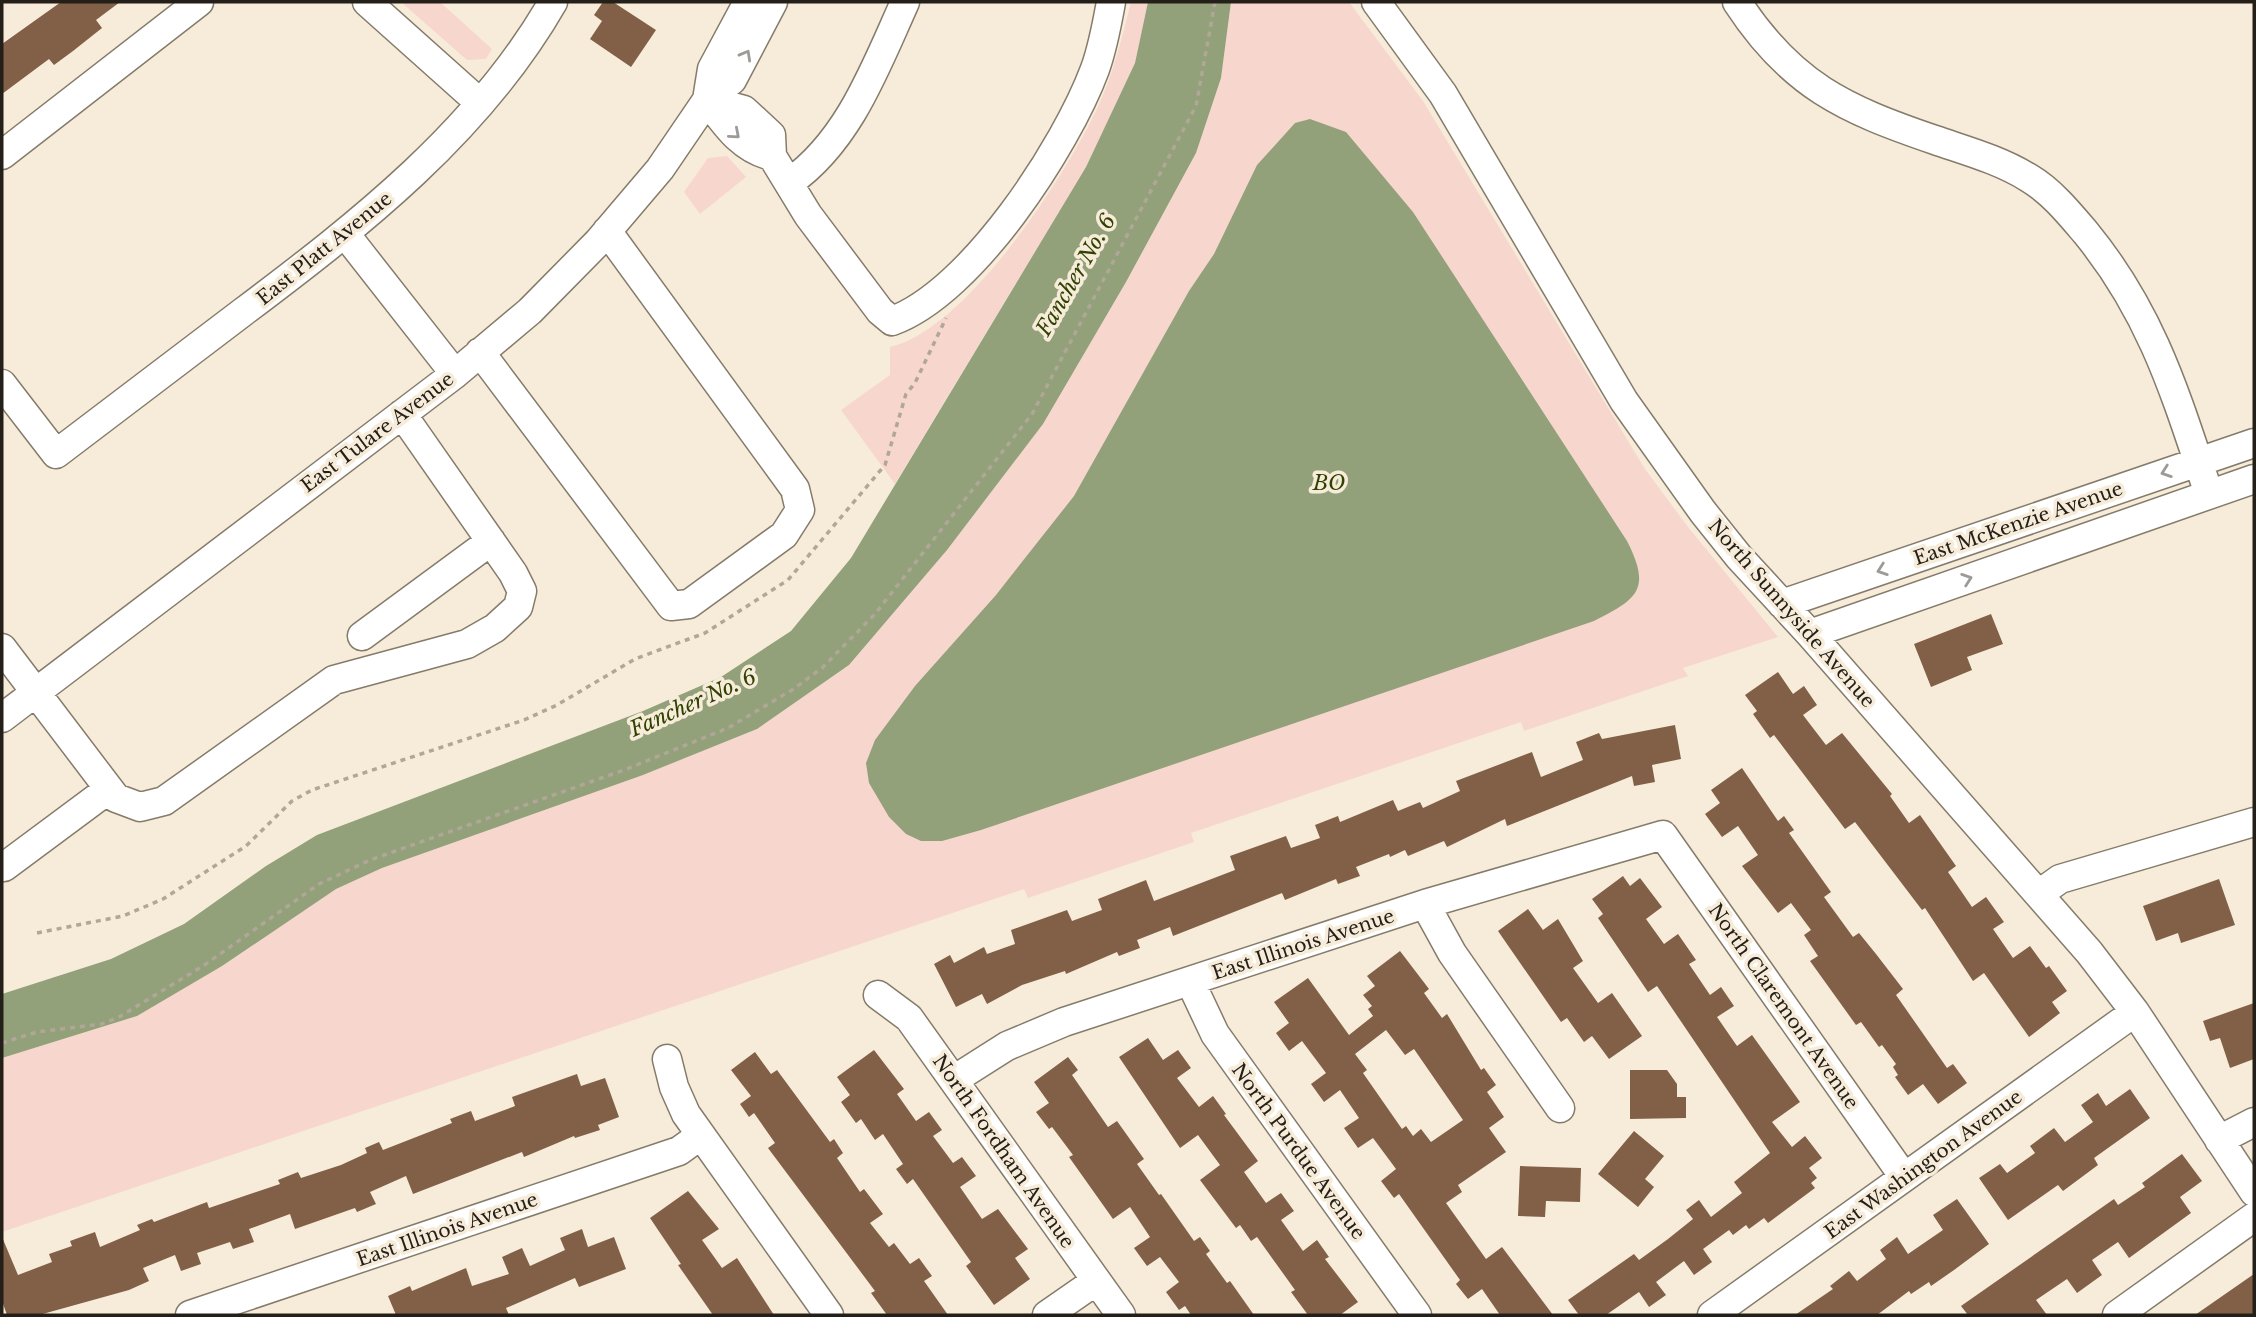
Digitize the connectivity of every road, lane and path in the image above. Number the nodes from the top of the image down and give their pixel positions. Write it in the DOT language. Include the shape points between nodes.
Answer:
graph roads {
  1 [pos="199,2"];
  2 [pos="367,2"];
  3 [pos="553,2"];
  4 [pos="748,2"];
  5 [pos="774,2"];
  6 [pos="905,2"];
  7 [pos="1111,2"];
  8 [pos="1215,2"];
  9 [pos="1376,2"];
  10 [pos="1737,2"];
  11 [pos="707,100"];
  12 [pos="480,103"];
  13 [pos="2,155"];
  14 [pos="790,182"];
  15 [pos="607,231"];
  16 [pos="346,235"];
  17 [pos="952,313"];
  18 [pos="481,352"];
  19 [pos="455,374"];
  20 [pos="2,384"];
  21 [pos="402,414"];
  22 [pos="2254,443"];
  23 [pos="2198,461"];
  24 [pos="2254,479"];
  25 [pos="2209,494"];
  26 [pos="491,541"];
  27 [pos="1782,604"];
  28 [pos="1810,634"];
  29 [pos="362,636"];
  30 [pos="2,648"];
  31 [pos="35,691"];
  32 [pos="2,718"];
  33 [pos="109,789"];
  34 [pos="2254,822"];
  35 [pos="1663,835"];
  36 [pos="4,867"];
  37 [pos="2039,894"];
  38 [pos="1425,904"];
  39 [pos="37,933"];
  40 [pos="1190,981"];
  41 [pos="878,995"];
  42 [pos="2135,1012"];
  43 [pos="2,1043"];
  44 [pos="667,1059"];
  45 [pos="955,1079"];
  46 [pos="1560,1108"];
  47 [pos="2254,1122"];
  48 [pos="701,1136"];
  49 [pos="2219,1140"];
  50 [pos="1904,1177"];
  51 [pos="2254,1192"];
  52 [pos="2254,1217"];
  53 [pos="1096,1281"];
  54 [pos="190,1315"];
  55 [pos="829,1315"];
  56 [pos="1047,1315"];
  57 [pos="1121,1315"];
  58 [pos="1417,1315"];
  59 [pos="1712,1315"];
  60 [pos="2116,1315"];
  1 -- 13 [label="street"];
  2 -- 12 [label="street"];
  3 -- 12 [label="street, East Platt Avenue"];
  4 -- 11 [label="street, East Tulare Avenue" via="712,69"];
  11 -- 5 [label="street, East Tulare Avenue, one-way" via="732,80"];
  6 -- 14 [label="street" via="831,146"];
  7 -- 14 [label="street" via="1095,69 1076,112 993,237 926,304 892,321 880,312 808,215"];
  8 -- 43 [label="path" via="1196,106 1032,414 875,614 822,668 728,728 370,860 319,884 203,966 119,1017"];
  9 -- 27 [label="street, North Sunnyside Avenue" via="1483,158 1624,401 1703,512"];
  10 -- 23 [label="street" via="1763,40 1794,73 1831,98 1879,121 1993,159 2030,179 2068,211 2120,279 2152,333"];
  11 -- 14 [label="street" via="744,110 759,121 771,135 772,156"];
  11 -- 15 [label="street, East Tulare Avenue" via="660,169"];
  12 -- 16 [label="street, East Platt Avenue" via="404,184"];
  15 -- 18 [label="street, East Tulare Avenue" via="530,311"];
  15 -- 18 [label="street" via="795,489 800,510 784,536 689,604 671,606"];
  16 -- 19 [label="street"];
  16 -- 20 [label="street, East Platt Avenue" via="56,454"];
  17 -- 39 [label="path" via="906,394 885,465 803,566 767,596 705,632 635,659 524,720 312,790 292,801 246,846 163,899 123,916"];
  18 -- 19 [label="street, East Tulare Avenue"];
  19 -- 21 [label="street, East Tulare Avenue"];
  21 -- 26 [label="street"];
  21 -- 31 [label="street, East Tulare Avenue"];
  22 -- 23 [label="street, East McKenzie Avenue"];
  23 -- 25 [label="street"];
  23 -- 27 [label="street, East McKenzie Avenue, one-way"];
  24 -- 25 [label="street, East McKenzie Avenue"];
  28 -- 25 [label="street, East McKenzie Avenue, one-way"];
  26 -- 29 [label="street"];
  26 -- 33 [label="street" via="522,591 518,607 495,628 467,644 334,680 164,801 140,807 116,798"];
  27 -- 28 [label="street, North Sunnyside Avenue"];
  28 -- 37 [label="street, North Sunnyside Avenue"];
  30 -- 31 [label="street"];
  31 -- 32 [label="street, East Tulare Avenue"];
  31 -- 33 [label="street"];
  33 -- 36 [label="street"];
  34 -- 37 [label="street" via="2060,879"];
  35 -- 38 [label="street, East Illinois Avenue"];
  35 -- 50 [label="street, North Claremont Avenue"];
  37 -- 42 [label="street, North Sunnyside Avenue"];
  38 -- 40 [label="street, East Illinois Avenue"];
  38 -- 46 [label="street" via="1451,953"];
  40 -- 45 [label="street, East Illinois Avenue" via="1053,1026 1007,1046"];
  40 -- 58 [label="street, North Purdue Avenue" via="1215,1034"];
  41 -- 45 [label="street, North Fordham Avenue" via="909,1018"];
  42 -- 49 [label="street, North Sunnyside Avenue"];
  42 -- 50 [label="street, East Washington Avenue"];
  44 -- 48 [label="street" via="674,1087"];
  45 -- 53 [label="street, North Fordham Avenue"];
  47 -- 49 [label="street"];
  48 -- 54 [label="street, East Illinois Avenue" via="679,1151"];
  48 -- 55 [label="street"];
  49 -- 51 [label="street, North Sunnyside Avenue"];
  50 -- 59 [label="street, East Washington Avenue"];
  52 -- 60 [label="street"];
  53 -- 56 [label="street"];
  53 -- 57 [label="street, North Fordham Avenue"];
}
